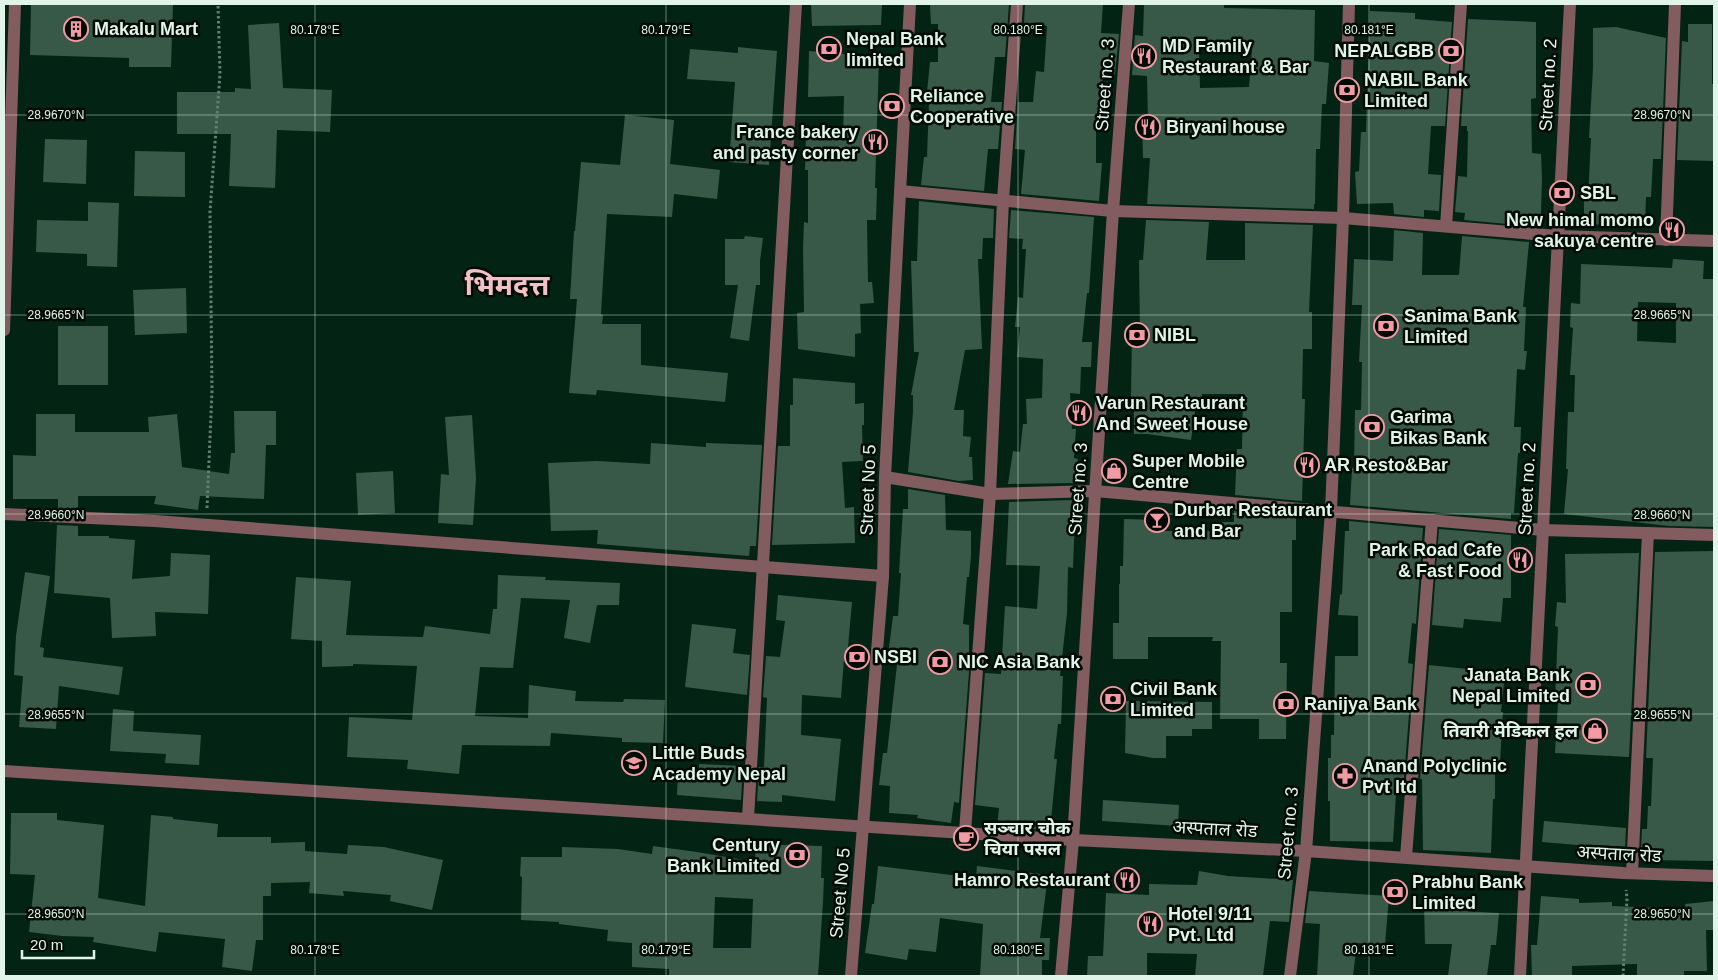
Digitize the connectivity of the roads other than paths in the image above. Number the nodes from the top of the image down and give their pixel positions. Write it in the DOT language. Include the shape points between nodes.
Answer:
graph roads {
  1 [pos="15,4"];
  2 [pos="796,4"];
  3 [pos="910,4"];
  4 [pos="1017,4"];
  5 [pos="1129,4"];
  6 [pos="1349,4"];
  7 [pos="1461,4"];
  8 [pos="1570,4"];
  9 [pos="1675,4"];
  10 [pos="900,191"];
  11 [pos="1003,200"];
  12 [pos="1113,211"];
  13 [pos="1343,218"];
  14 [pos="1446,226"];
  15 [pos="1558,236"];
  16 [pos="1666,240"];
  17 [pos="1714,241"];
  18 [pos="4,330"];
  19 [pos="885,476"];
  20 [pos="1095,491"];
  21 [pos="990,494"];
  22 [pos="1330,511"];
  23 [pos="4,514"];
  24 [pos="1432,520"];
  25 [pos="1543,530"];
  26 [pos="1648,533"];
  27 [pos="1714,535"];
  28 [pos="762,566"];
  29 [pos="883,576"];
  30 [pos="4,771"];
  31 [pos="748,818"];
  32 [pos="864,825"];
  33 [pos="965,832"];
  34 [pos="1073,840"];
  35 [pos="1306,851"];
  36 [pos="1406,857"];
  37 [pos="1526,865"];
  38 [pos="1628,873"];
  39 [pos="1714,876"];
  40 [pos="851,976"];
  41 [pos="1061,976"];
  42 [pos="1290,976"];
  43 [pos="1520,976"];
  1 -- 18 [label="street"];
  2 -- 28 [label="street"];
  3 -- 10 [label="street, Street No 5"];
  4 -- 11 [label="street"];
  5 -- 12 [label="street, Street no. 3"];
  6 -- 13 [label="street, Street no. 3"];
  7 -- 14 [label="street"];
  8 -- 15 [label="street, Street no. 2"];
  9 -- 16 [label="street"];
  10 -- 11 [label="street"];
  10 -- 19 [label="street, Street No 5"];
  11 -- 12 [label="street"];
  11 -- 21 [label="street"];
  12 -- 13 [label="street"];
  12 -- 20 [label="street, Street no. 3"];
  13 -- 14 [label="street"];
  13 -- 22 [label="street, Street no. 3"];
  14 -- 15 [label="street"];
  15 -- 16 [label="street"];
  15 -- 25 [label="street, Street no. 2"];
  16 -- 17 [label="street"];
  19 -- 21 [label="street"];
  19 -- 29 [label="street, Street No 5"];
  20 -- 21 [label="street"];
  20 -- 22 [label="street"];
  20 -- 34 [label="street, Street no. 3"];
  21 -- 33 [label="street"];
  22 -- 24 [label="street"];
  22 -- 35 [label="street, Street no. 3"];
  23 -- 28 [label="street" via="207,525"];
  24 -- 25 [label="street"];
  24 -- 36 [label="street"];
  25 -- 26 [label="street"];
  25 -- 37 [label="street, Street no. 2"];
  26 -- 27 [label="street"];
  26 -- 38 [label="street"];
  28 -- 29 [label="street"];
  28 -- 31 [label="street"];
  29 -- 32 [label="street, Street No 5"];
  30 -- 31 [label="street, अस्पताल रोड"];
  31 -- 32 [label="street, अस्पताल रोड"];
  32 -- 33 [label="street, अस्पताल रोड"];
  32 -- 40 [label="street, Street No 5"];
  33 -- 34 [label="street, अस्पताल रोड"];
  34 -- 35 [label="street, अस्पताल रोड"];
  34 -- 41 [label="street, Street no. 3"];
  35 -- 36 [label="street, अस्पताल रोड"];
  35 -- 42 [label="street, Street no. 3"];
  36 -- 37 [label="street, अस्पताल रोड"];
  37 -- 38 [label="street, अस्पताल रोड"];
  37 -- 43 [label="street, Street no. 2"];
  38 -- 39 [label="street, अस्पताल रोड"];
}
